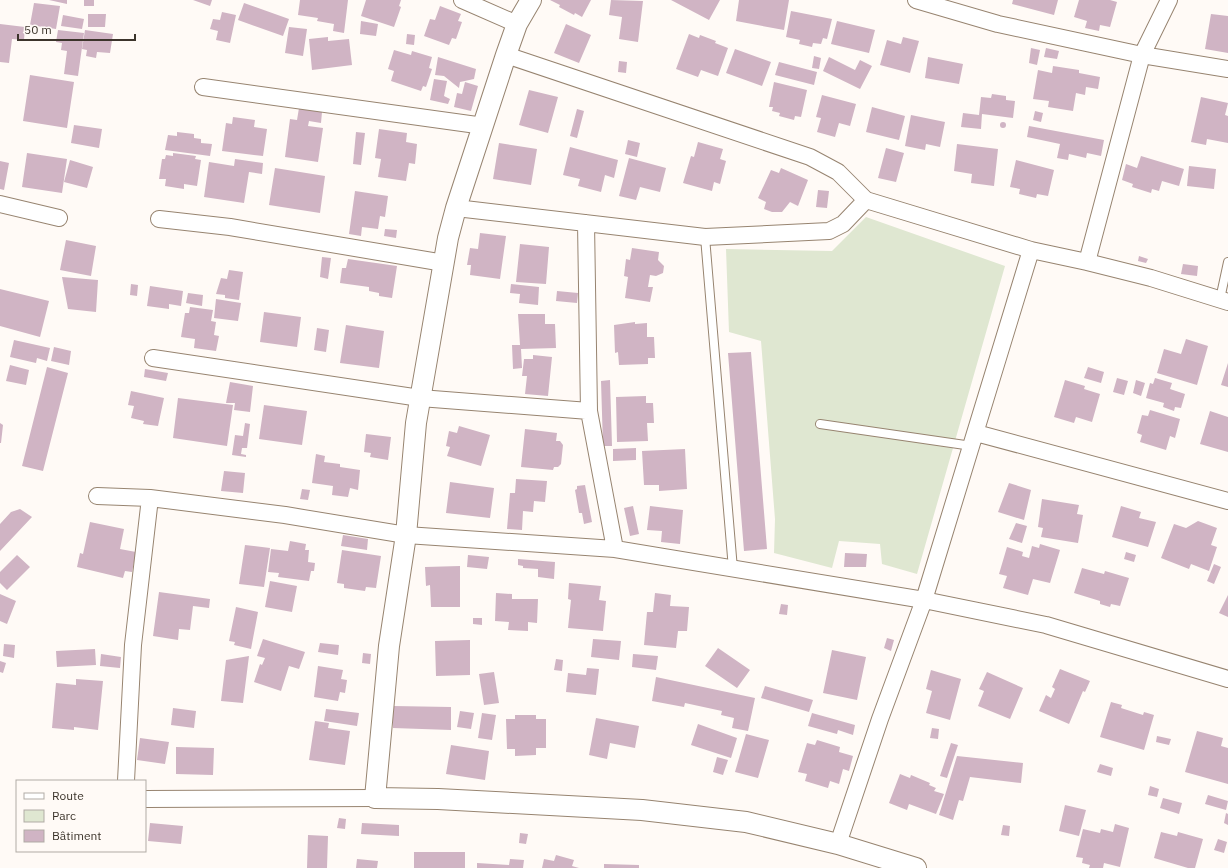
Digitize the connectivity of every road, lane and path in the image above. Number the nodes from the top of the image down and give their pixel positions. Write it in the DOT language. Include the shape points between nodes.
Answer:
graph roads {
  1 [pos="462,0"];
  2 [pos="531,0"];
  3 [pos="916,0"];
  4 [pos="1169,0"];
  5 [pos="517,24"];
  6 [pos="506,55"];
  7 [pos="1142,55"];
  8 [pos="1228,69"];
  9 [pos="203,87"];
  10 [pos="484,126"];
  11 [pos="866,200"];
  12 [pos="0,204"];
  13 [pos="456,208"];
  14 [pos="59,218"];
  15 [pos="159,219"];
  16 [pos="586,223"];
  17 [pos="706,237"];
  18 [pos="1031,250"];
  19 [pos="1087,262"];
  20 [pos="1228,262"];
  21 [pos="444,263"];
  22 [pos="1224,300"];
  23 [pos="154,358"];
  24 [pos="420,398"];
  25 [pos="589,411"];
  26 [pos="820,424"];
  27 [pos="974,440"];
  28 [pos="97,496"];
  29 [pos="150,498"];
  30 [pos="1228,501"];
  31 [pos="406,535"];
  32 [pos="615,550"];
  33 [pos="733,569"];
  34 [pos="924,600"];
  35 [pos="1228,679"];
  36 [pos="126,780"];
  37 [pos="375,798"];
  38 [pos="146,799"];
  39 [pos="838,844"];
  40 [pos="916,868"];
  1 -- 5 [label="street"];
  2 -- 5 [label="street"];
  3 -- 7 [label="street" via="998,24"];
  4 -- 7 [label="street"];
  5 -- 6 [label="street"];
  6 -- 10 [label="street"];
  6 -- 11 [label="street" via="810,157 838,172"];
  7 -- 8 [label="street"];
  7 -- 19 [label="street"];
  9 -- 10 [label="street"];
  10 -- 13 [label="street"];
  11 -- 17 [label="street" via="843,224 829,231"];
  11 -- 18 [label="street"];
  12 -- 14 [label="street"];
  13 -- 16 [label="street"];
  13 -- 21 [label="street"];
  15 -- 21 [label="street" via="230,227"];
  16 -- 17 [label="street"];
  16 -- 25 [label="street"];
  17 -- 33 [label="lane"];
  18 -- 19 [label="street"];
  18 -- 27 [label="street"];
  19 -- 22 [label="street"];
  20 -- 22 [label="lane"];
  21 -- 24 [label="street"];
  23 -- 24 [label="street"];
  24 -- 25 [label="street"];
  24 -- 31 [label="street"];
  25 -- 32 [label="street"];
  26 -- 27 [label="lane"];
  27 -- 30 [label="street"];
  27 -- 34 [label="street"];
  28 -- 29 [label="street"];
  29 -- 31 [label="street" via="285,514"];
  29 -- 36 [label="street" via="133,645"];
  31 -- 32 [label="street"];
  31 -- 37 [label="street" via="389,646"];
  32 -- 33 [label="street"];
  33 -- 34 [label="street"];
  34 -- 35 [label="street" via="1046,625"];
  34 -- 39 [label="street"];
  37 -- 38 [label="street"];
  37 -- 39 [label="street" via="642,810 746,822"];
  39 -- 40 [label="street"];
}
